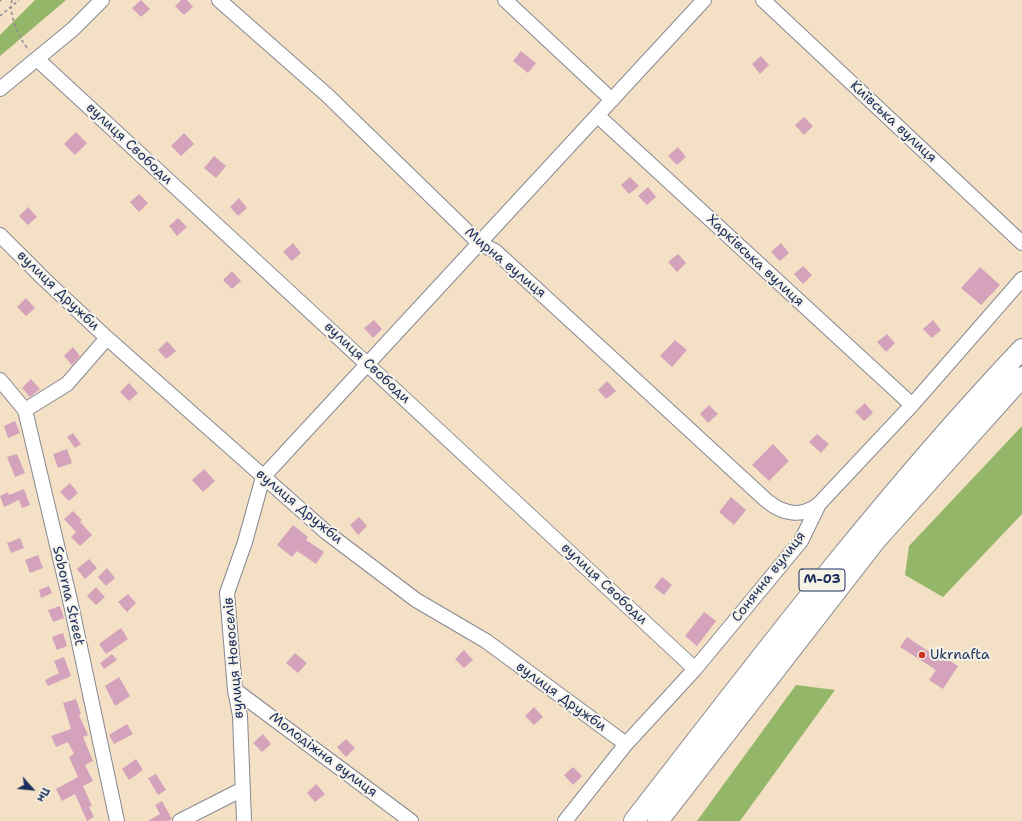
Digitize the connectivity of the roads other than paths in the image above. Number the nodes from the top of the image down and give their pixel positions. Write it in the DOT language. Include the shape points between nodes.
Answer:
graph roads {
  1 [pos="102,0"];
  2 [pos="219,0"];
  3 [pos="505,0"];
  4 [pos="704,0"];
  5 [pos="764,0"];
  6 [pos="37,59"];
  7 [pos="0,90"];
  8 [pos="612,100"];
  9 [pos="598,116"];
  10 [pos="0,235"];
  11 [pos="478,243"];
  12 [pos="1022,243"];
  13 [pos="1022,279"];
  14 [pos="107,338"];
  15 [pos="1022,349"];
  16 [pos="367,364"];
  17 [pos="1022,377"];
  18 [pos="0,380"];
  19 [pos="912,405"];
  20 [pos="25,410"];
  21 [pos="263,477"];
  22 [pos="819,504"];
  23 [pos="695,669"];
  24 [pos="235,690"];
  25 [pos="626,744"];
  26 [pos="243,789"];
  27 [pos="117,821"];
  28 [pos="180,821"];
  29 [pos="244,821"];
  30 [pos="411,821"];
  31 [pos="565,821"];
  32 [pos="634,821"];
  33 [pos="658,821"];
  1 -- 6 [label="street"];
  2 -- 11 [label="street, Мирна вулиця" via="327,95"];
  3 -- 8 [label="street"];
  4 -- 8 [label="street"];
  5 -- 12 [label="street, Київська вулиця"];
  6 -- 7 [label="street"];
  6 -- 16 [label="street, вулиця Свободи"];
  8 -- 9 [label="street"];
  9 -- 11 [label="street"];
  9 -- 19 [label="street, Харківська вулиця"];
  10 -- 14 [label="street, вулиця Дружби"];
  11 -- 16 [label="street"];
  11 -- 22 [label="street, Мирна вулиця" via="495,251 773,506 784,512 797,514 809,511"];
  13 -- 19 [label="street, Сонячна вулиця"];
  14 -- 20 [label="street" via="67,384"];
  14 -- 21 [label="street, вулиця Дружби"];
  15 -- 32 [label="highway, М-03" via="954,422 867,524"];
  16 -- 21 [label="street"];
  16 -- 23 [label="street, вулиця Свободи"];
  17 -- 33 [label="highway, М-03" via="875,541"];
  18 -- 20 [label="street, Soborna Street"];
  19 -- 22 [label="street, Сонячна вулиця"];
  20 -- 27 [label="street, Soborna Street" via="70,600"];
  21 -- 24 [label="street, вулиця Новоселів" via="245,542 227,593"];
  21 -- 25 [label="street, вулиця Дружби" via="326,532 404,591 486,641"];
  22 -- 23 [label="street, Сонячна вулиця" via="801,541"];
  23 -- 25 [label="street, Сонячна вулиця"];
  24 -- 26 [label="street, вулиця Новоселів" via="240,716"];
  24 -- 30 [label="street, Молодіжна вулиця"];
  25 -- 31 [label="street, Сонячна вулиця"];
  26 -- 28 [label="street"];
  26 -- 29 [label="street, вулиця Новоселів"];
}
